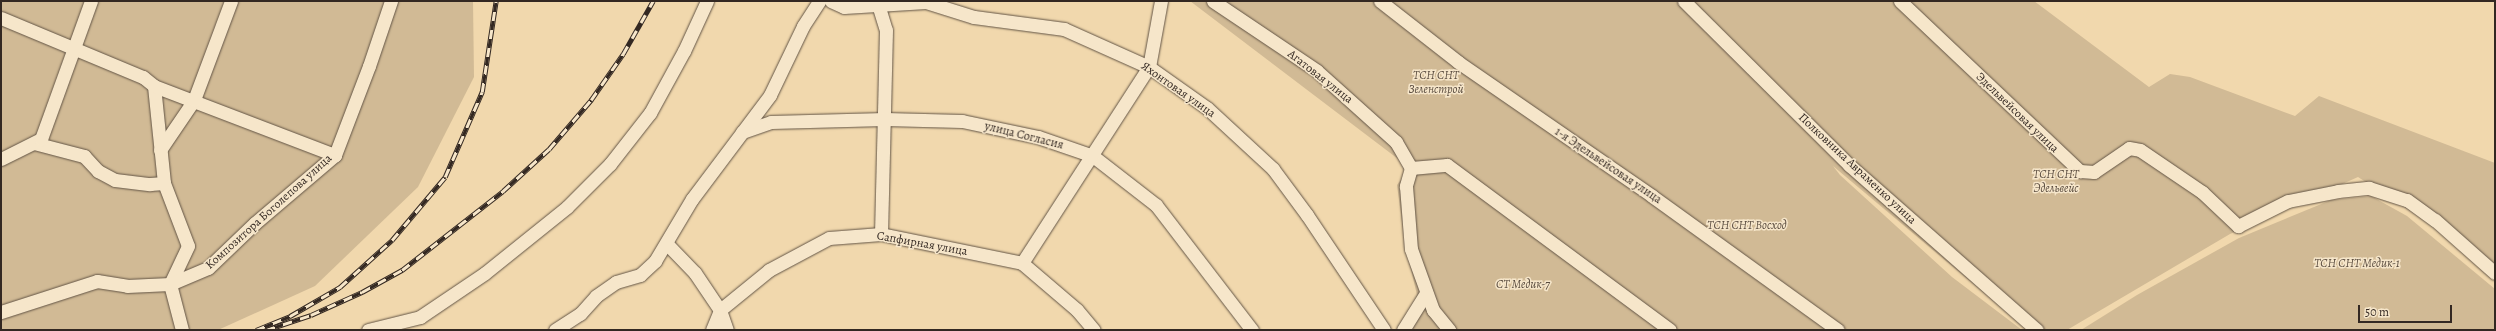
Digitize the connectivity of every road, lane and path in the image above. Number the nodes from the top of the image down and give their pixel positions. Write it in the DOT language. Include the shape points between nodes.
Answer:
graph roads {
  1 [pos="91,1"];
  2 [pos="231,1"];
  3 [pos="391,1"];
  4 [pos="707,1"];
  5 [pos="819,1"];
  6 [pos="831,1"];
  7 [pos="1161,1"];
  8 [pos="1213,1"];
  9 [pos="1380,1"];
  10 [pos="1684,1"];
  11 [pos="1900,1"];
  12 [pos="878,3"];
  13 [pos="1,18"];
  14 [pos="73,49"];
  15 [pos="1149,67"];
  16 [pos="154,86"];
  17 [pos="194,100"];
  18 [pos="885,119"];
  19 [pos="742,132"];
  20 [pos="34,143"];
  21 [pos="160,150"];
  22 [pos="335,154"];
  23 [pos="1093,156"];
  24 [pos="1,159"];
  25 [pos="1410,168"];
  26 [pos="164,183"];
  27 [pos="881,234"];
  28 [pos="667,244"];
  29 [pos="1022,263"];
  30 [pos="2495,273"];
  31 [pos="170,284"];
  32 [pos="1426,293"];
  33 [pos="720,310"];
  34 [pos="1,312"];
  35 [pos="182,330"];
  36 [pos="368,330"];
  37 [pos="555,330"];
  38 [pos="712,330"];
  39 [pos="727,330"];
  40 [pos="1094,330"];
  41 [pos="1252,330"];
  42 [pos="1384,330"];
  43 [pos="1404,330"];
  44 [pos="1450,330"];
  45 [pos="1670,330"];
  46 [pos="1838,330"];
  47 [pos="2037,330"];
  1 -- 14 [label="street"];
  2 -- 17 [label="street"];
  3 -- 22 [label="street, Композитора Боголепова улица"];
  4 -- 36 [label="street" via="650,113 610,164 567,207 485,273 420,317"];
  5 -- 19 [label="street" via="803,26 770,95"];
  6 -- 12 [label="street, Яхонтовая улица" via="844,7"];
  7 -- 15 [label="street"];
  8 -- 25 [label="street, Агатовая улица" via="1317,71 1396,142"];
  9 -- 46 [label="street, 1-я Эдельвейсовая улица" via="1458,62 1652,196"];
  10 -- 47 [label="street, Полковника Авраменко улица" via="1849,165"];
  11 -- 30 [label="street, Эдельвейсовая улица" via="2080,171 2094,172 2129,148 2140,150 2202,192 2238,226 2288,202 2338,191 2369,188 2407,200 2436,220"];
  12 -- 15 [label="street, Яхонтовая улица" via="926,2 974,17 1064,29"];
  12 -- 18 [label="street" via="886,30"];
  13 -- 14 [label="street"];
  14 -- 16 [label="street" via="143,77"];
  14 -- 20 [label="street" via="41,139"];
  15 -- 23 [label="street"];
  15 -- 42 [label="street, Яхонтовая улица" via="1207,108 1273,169"];
  16 -- 17 [label="street"];
  16 -- 21 [label="street"];
  17 -- 21 [label="street"];
  17 -- 22 [label="street"];
  18 -- 19 [label="street, улица Согласия" via="772,122"];
  18 -- 23 [label="street, улица Согласия" via="962,121 1038,137"];
  18 -- 27 [label="street"];
  19 -- 28 [label="street" via="692,199"];
  20 -- 24 [label="street"];
  20 -- 26 [label="street" via="84,156 98,171 115,180"];
  21 -- 26 [label="street"];
  22 -- 31 [label="street, Композитора Боголепова улица" via="255,223 208,268"];
  23 -- 29 [label="street"];
  23 -- 41 [label="street, улица Согласия" via="1156,205"];
  25 -- 32 [label="street" via="1406,186 1411,249"];
  25 -- 45 [label="street" via="1447,165"];
  26 -- 31 [label="street" via="188,246"];
  27 -- 29 [label="street, Сапфирная улица"];
  27 -- 33 [label="street, Сапфирная улица" via="829,238 770,270"];
  28 -- 33 [label="street" via="695,273"];
  28 -- 37 [label="street" via="640,276 616,282 596,296 580,314"];
  29 -- 40 [label="street, Сапфирная улица" via="1077,310"];
  31 -- 34 [label="street, Композитора Боголепова улица" via="127,286 97,281"];
  31 -- 35 [label="street"];
  32 -- 43 [label="street"];
  32 -- 44 [label="street" via="1433,310"];
  33 -- 38 [label="street"];
  33 -- 39 [label="street"];
}
